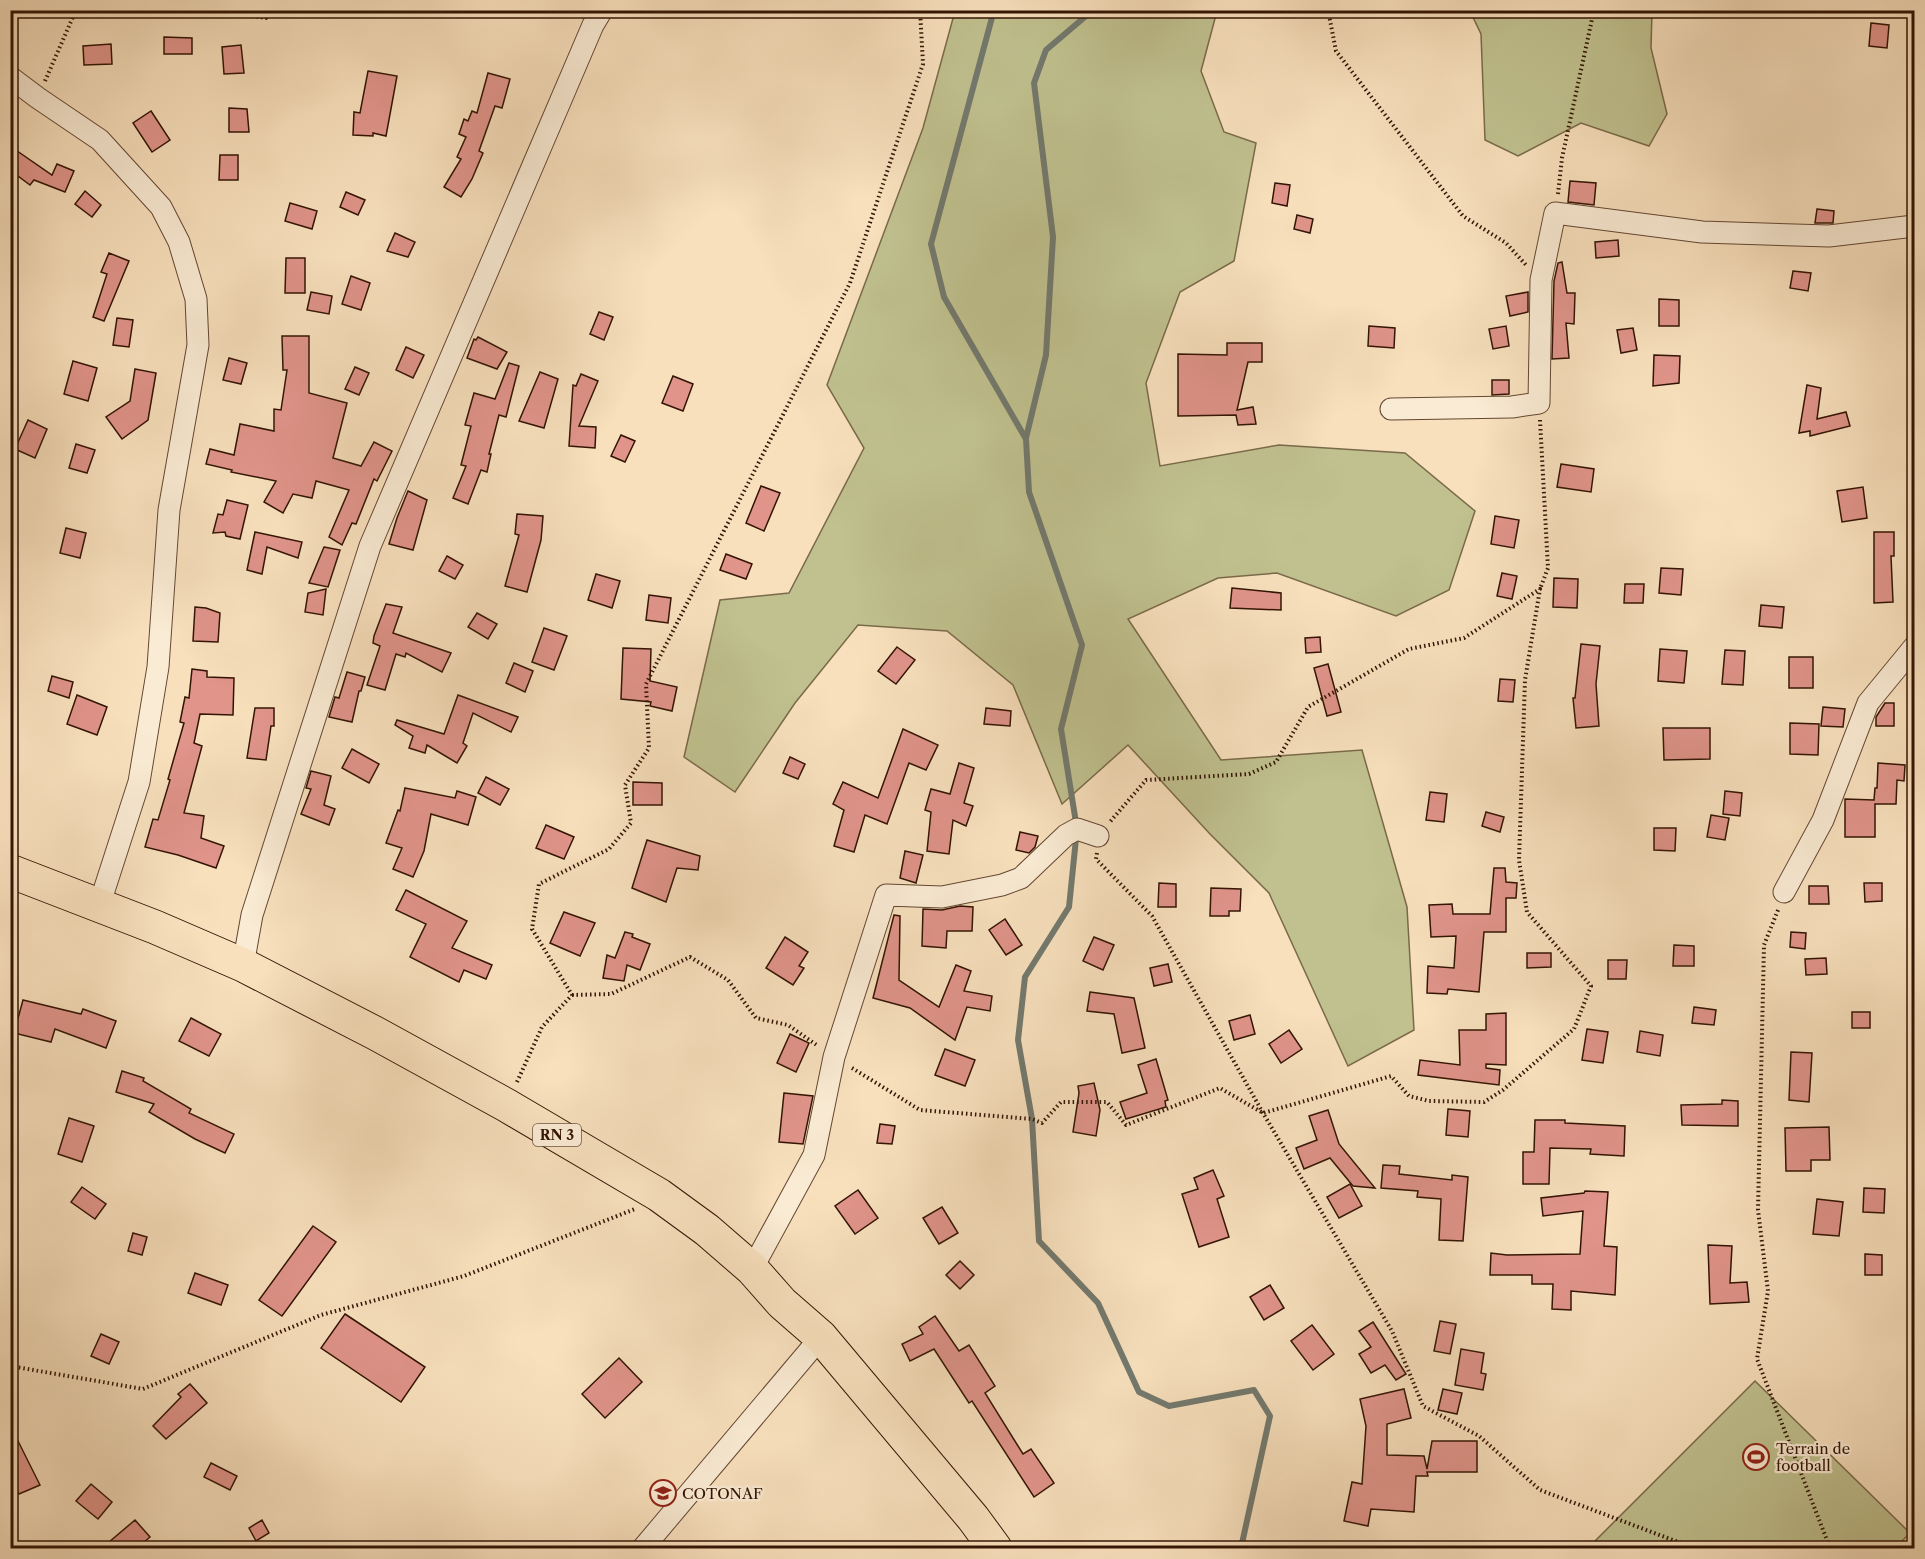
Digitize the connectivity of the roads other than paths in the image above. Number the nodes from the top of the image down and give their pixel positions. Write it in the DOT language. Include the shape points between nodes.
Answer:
graph roads {
  1 [pos="602,10"];
  2 [pos="10,77"];
  3 [pos="1914,226"];
  4 [pos="1391,409"];
  5 [pos="1914,647"];
  6 [pos="1098,836"];
  7 [pos="10,871"];
  8 [pos="1784,892"];
  9 [pos="99,906"];
  10 [pos="243,965"];
  11 [pos="752,1269"];
  12 [pos="821,1337"];
  13 [pos="643,1548"];
  14 [pos="995,1548"];
  1 -- 10 [label="street" via="370,546 252,915"];
  2 -- 9 [label="street" via="100,140 161,207 179,242 196,299 198,345 169,510 158,667 139,782"];
  3 -- 4 [label="street" via="1829,236 1702,232 1555,213 1541,280 1539,403"];
  5 -- 8 [label="street" via="1868,703 1823,820"];
  6 -- 11 [label="street" via="1077,829 1021,878 1002,885 942,897 886,895 834,1057 814,1155"];
  7 -- 9 [label="main road, RN 3"];
  9 -- 10 [label="main road, RN 3"];
  10 -- 11 [label="main road, RN 3" via="506,1104 659,1195"];
  11 -- 12 [label="main road, RN 3" via="782,1303"];
  12 -- 13 [label="street"];
  12 -- 14 [label="main road, RN 3"];
}
